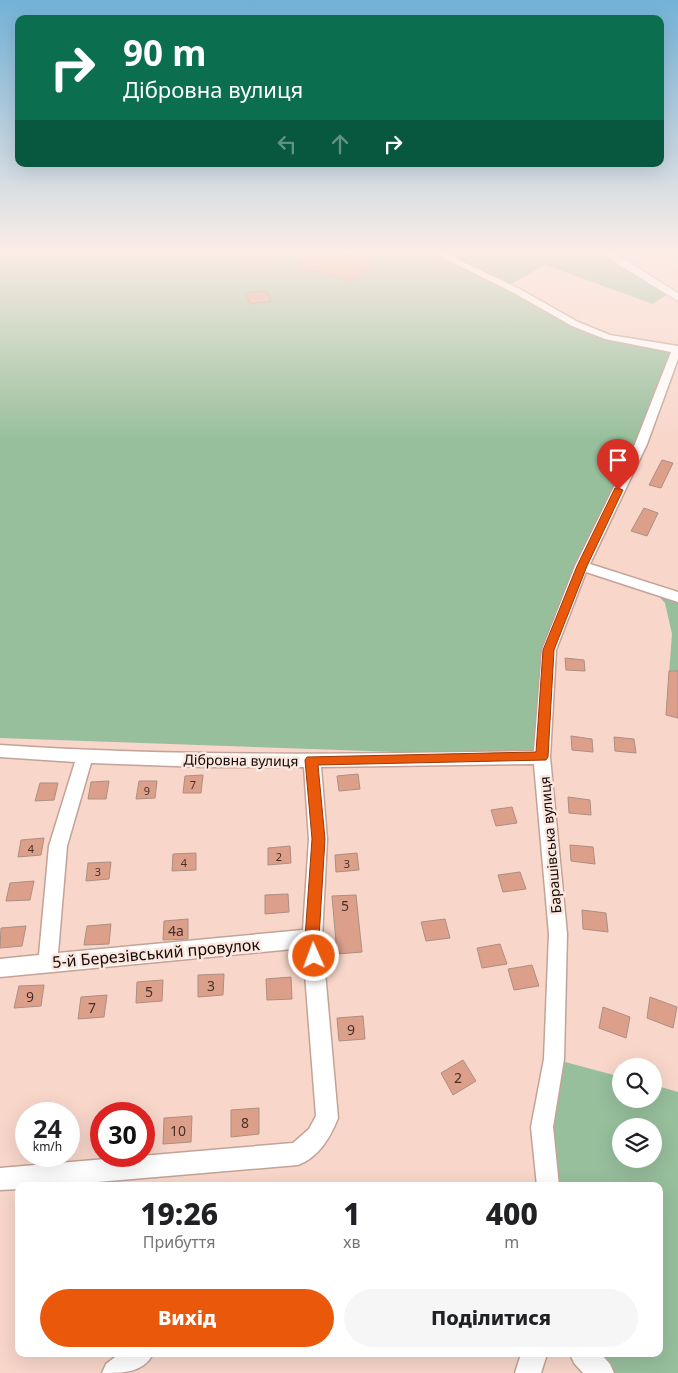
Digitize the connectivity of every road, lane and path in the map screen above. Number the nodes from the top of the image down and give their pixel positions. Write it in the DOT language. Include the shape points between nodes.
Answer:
graph roads {
  1 [pos="558,314"];
  2 [pos="677,350"];
  3 [pos="582,566"];
  4 [pos="678,597"];
  5 [pos="0,752"];
  6 [pos="542,757"];
  7 [pos="84,758"];
  8 [pos="312,760"];
  9 [pos="312,938"];
  10 [pos="48,963"];
  11 [pos="0,968"];
  12 [pos="0,1179"];
  13 [pos="548,1182"];
  14 [pos="136,1357"];
  15 [pos="533,1357"];
  16 [pos="586,1357"];
  17 [pos="595,1357"];
  18 [pos="115,1373"];
  19 [pos="528,1373"];
  20 [pos="602,1373"];
  1 -- 2 [label="street" via="608,337"];
  2 -- 3 [label="street, Барашівська вулиця" via="641,444"];
  3 -- 4 [label="street"];
  3 -- 6 [label="street, Барашівська вулиця" via="549,650"];
  5 -- 7 [label="street, Дібровна вулиця"];
  6 -- 8 [label="street, Дібровна вулиця"];
  6 -- 13 [label="street, Барашівська вулиця" via="558,934 554,1059 542,1128"];
  7 -- 8 [label="street, Дібровна вулиця"];
  7 -- 10 [label="street" via="58,846"];
  8 -- 9 [label="street" via="318,839"];
  9 -- 10 [label="street, 5-й Березівський провулок"];
  9 -- 12 [label="street" via="327,1118 317,1137 298,1154"];
  10 -- 11 [label="street, 5-й Березівський провулок"];
  14 -- 18 [label="street"];
  15 -- 19 [label="street"];
  16 -- 20 [label="street"];
  17 -- 20 [label="street"];
}
